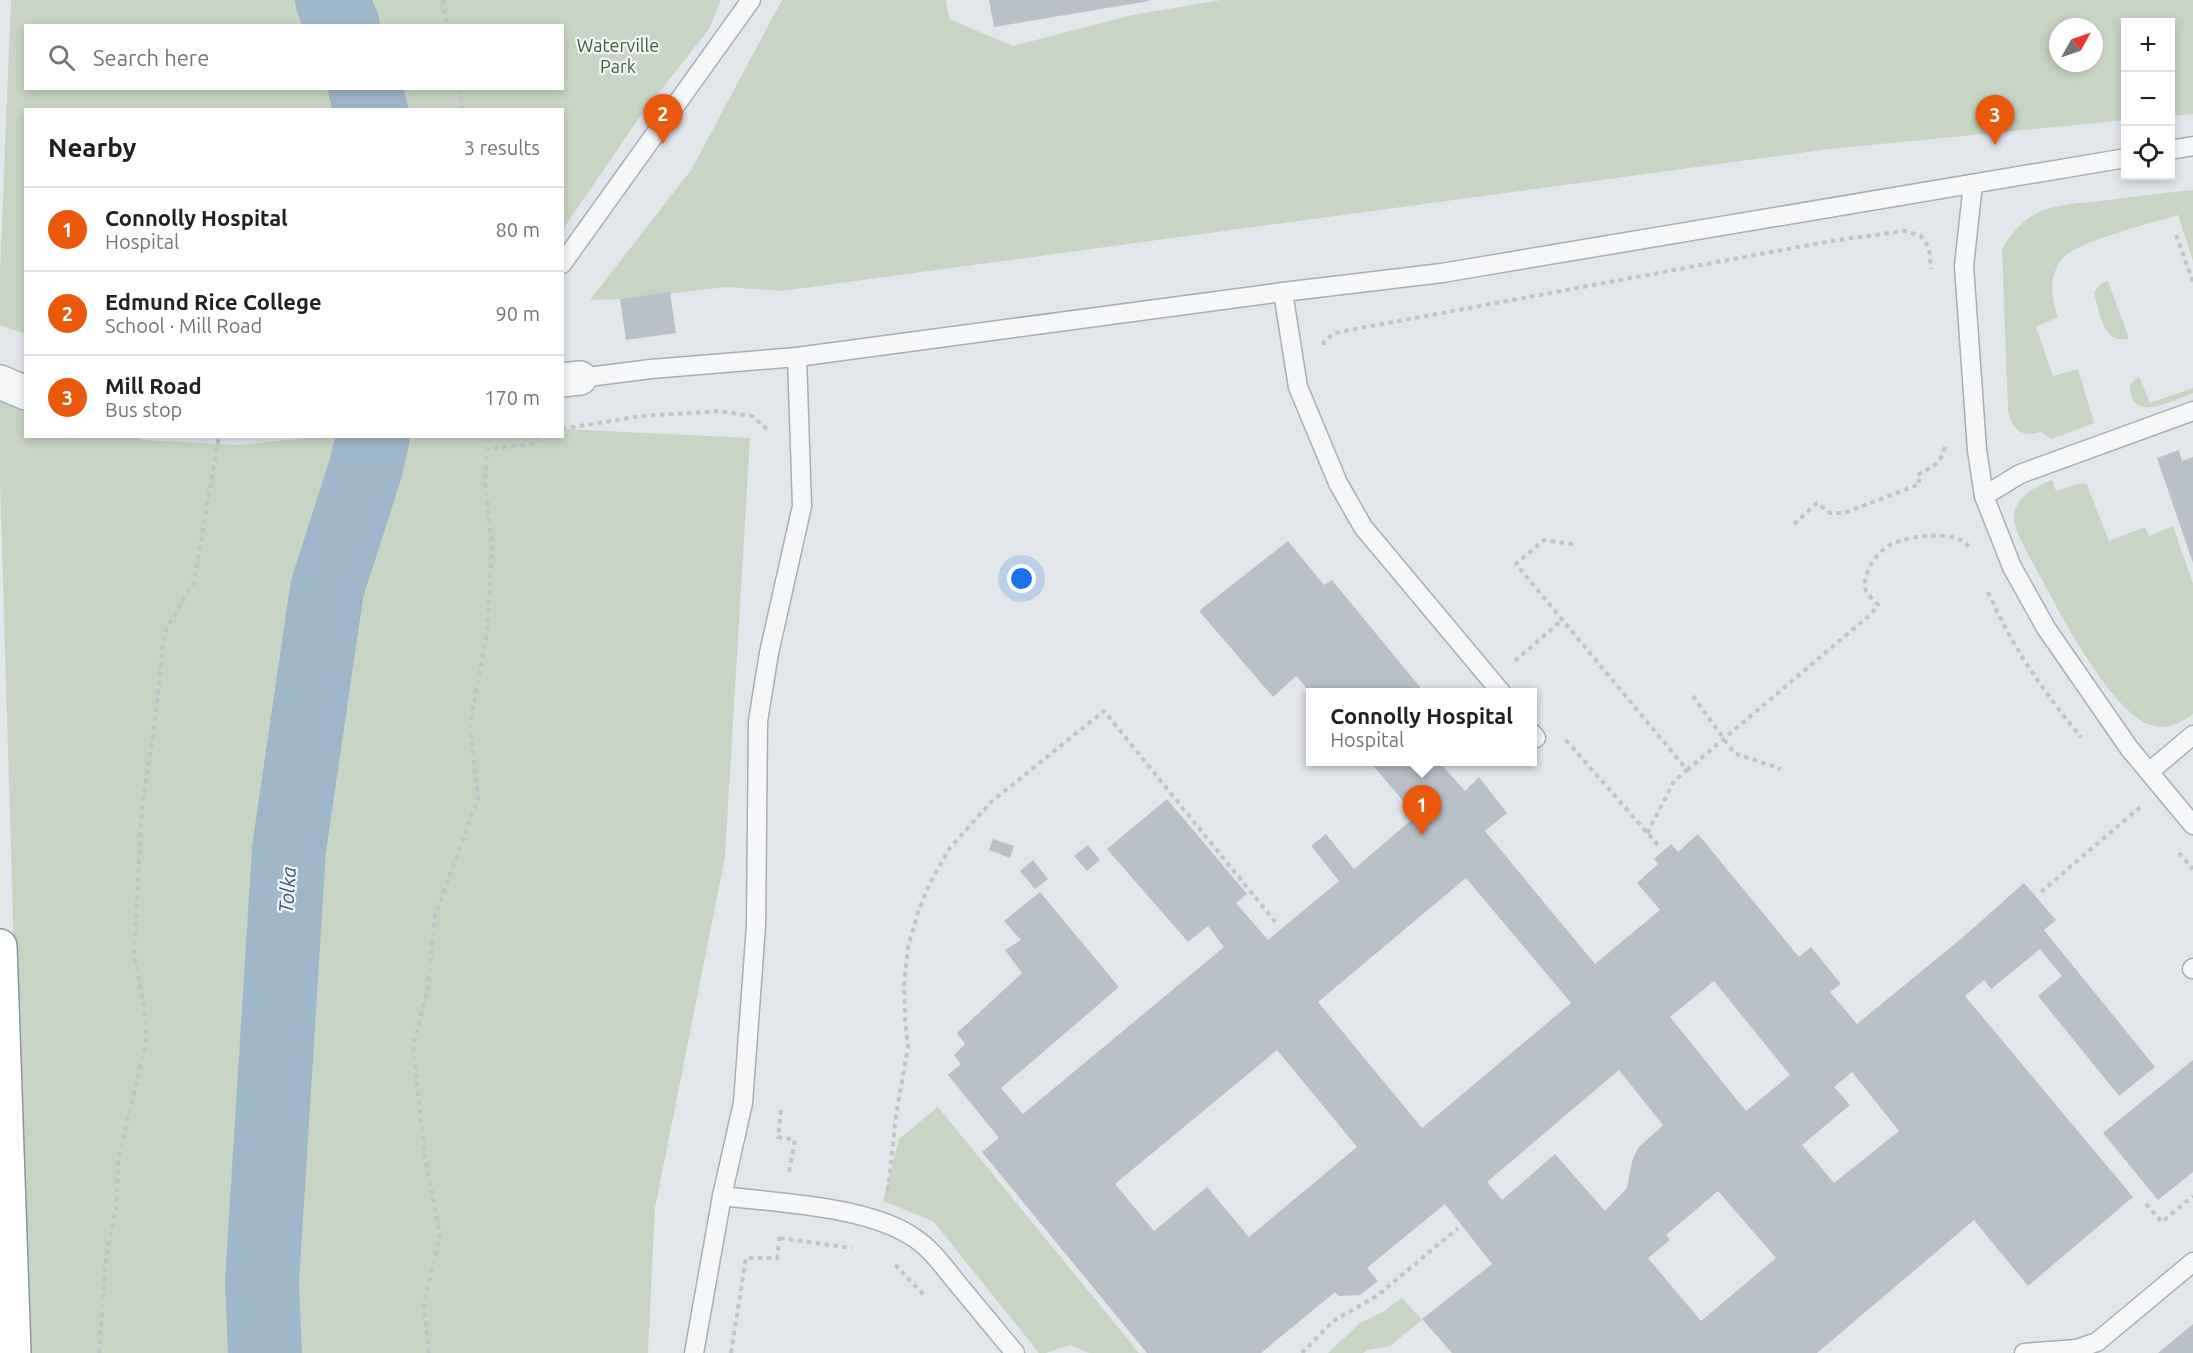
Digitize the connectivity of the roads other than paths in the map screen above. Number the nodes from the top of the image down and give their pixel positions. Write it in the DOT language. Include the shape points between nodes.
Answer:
graph roads {
  1 [pos="751,0"];
  2 [pos="2193,146"];
  3 [pos="2175,149"];
  4 [pos="2121,159"];
  5 [pos="1973,184"];
  6 [pos="564,261"];
  7 [pos="1283,292"];
  8 [pos="797,357"];
  9 [pos="571,379"];
  10 [pos="0,382"];
  11 [pos="24,392"];
  12 [pos="2193,411"];
  13 [pos="1984,495"];
  14 [pos="1497,687"];
  15 [pos="2193,735"];
  16 [pos="2149,772"];
  17 [pos="2193,825"];
  18 [pos="0,946"];
  19 [pos="722,1196"];
  20 [pos="2193,1262"];
  21 [pos="14,1353"];
  22 [pos="694,1353"];
  23 [pos="1015,1353"];
  24 [pos="2024,1353"];
  1 -- 6 [label="lane"];
  2 -- 3 [label="lane"];
  4 -- 5 [label="lane"];
  5 -- 7 [label="lane" via="1452,271"];
  5 -- 13 [label="lane" via="1964,266 1977,450"];
  7 -- 8 [label="lane"];
  7 -- 14 [label="lane" via="1298,387 1338,483 1364,527"];
  8 -- 9 [label="lane"];
  8 -- 19 [label="lane" via="802,506 758,722 756,926 743,1103"];
  10 -- 11 [label="street"];
  12 -- 13 [label="lane" via="2020,474"];
  13 -- 16 [label="lane" via="2013,567 2046,628"];
  15 -- 16 [label="lane"];
  16 -- 17 [label="lane"];
  18 -- 21 [label="highway"];
  19 -- 22 [label="lane"];
  19 -- 23 [label="lane" via="845,1212 898,1228 918,1240 943,1266"];
  20 -- 24 [label="lane" via="2097,1342 2077,1349"];
}
